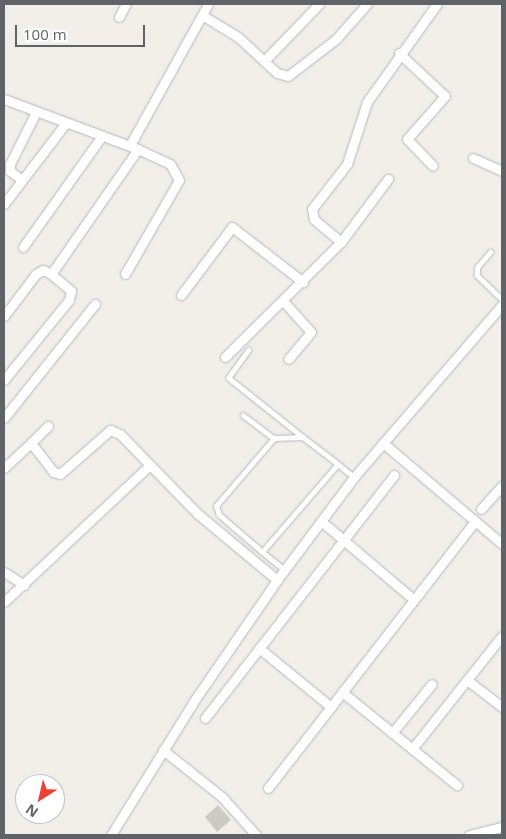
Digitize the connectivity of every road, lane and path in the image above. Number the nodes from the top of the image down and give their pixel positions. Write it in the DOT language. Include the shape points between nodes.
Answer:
graph roads {
  1 [pos="126,4"];
  2 [pos="208,4"];
  3 [pos="367,4"];
  4 [pos="437,4"];
  5 [pos="316,5"];
  6 [pos="202,15"];
  7 [pos="118,17"];
  8 [pos="399,53"];
  9 [pos="265,60"];
  10 [pos="4,99"];
  11 [pos="36,112"];
  12 [pos="65,124"];
  13 [pos="102,136"];
  14 [pos="134,147"];
  15 [pos="473,158"];
  16 [pos="433,166"];
  17 [pos="502,171"];
  18 [pos="388,179"];
  19 [pos="22,180"];
  20 [pos="4,204"];
  21 [pos="341,242"];
  22 [pos="23,247"];
  23 [pos="491,252"];
  24 [pos="50,274"];
  25 [pos="125,274"];
  26 [pos="303,282"];
  27 [pos="181,295"];
  28 [pos="502,298"];
  29 [pos="284,302"];
  30 [pos="96,304"];
  31 [pos="502,306"];
  32 [pos="4,316"];
  33 [pos="249,350"];
  34 [pos="225,357"];
  35 [pos="288,359"];
  36 [pos="4,380"];
  37 [pos="243,416"];
  38 [pos="4,418"];
  39 [pos="48,426"];
  40 [pos="303,437"];
  41 [pos="274,438"];
  42 [pos="31,443"];
  43 [pos="383,443"];
  44 [pos="338,464"];
  45 [pos="150,465"];
  46 [pos="4,468"];
  47 [pos="394,475"];
  48 [pos="354,477"];
  49 [pos="502,486"];
  50 [pos="481,509"];
  51 [pos="321,521"];
  52 [pos="475,522"];
  53 [pos="343,539"];
  54 [pos="502,544"];
  55 [pos="262,552"];
  56 [pos="284,570"];
  57 [pos="4,572"];
  58 [pos="277,580"];
  59 [pos="24,585"];
  60 [pos="414,600"];
  61 [pos="4,602"];
  62 [pos="502,636"];
  63 [pos="259,648"];
  64 [pos="467,680"];
  65 [pos="432,684"];
  66 [pos="342,692"];
  67 [pos="331,707"];
  68 [pos="502,707"];
  69 [pos="204,718"];
  70 [pos="392,733"];
  71 [pos="412,749"];
  72 [pos="163,750"];
  73 [pos="457,785"];
  74 [pos="268,788"];
  75 [pos="502,827"];
  76 [pos="111,835"];
  77 [pos="256,835"];
  78 [pos="469,835"];
  1 -- 7 [label="street"];
  2 -- 6 [label="street"];
  3 -- 9 [label="street" via="336,39 294,73 283,76"];
  4 -- 8 [label="street"];
  5 -- 9 [label="street"];
  6 -- 9 [label="street" via="238,37"];
  6 -- 14 [label="street"];
  8 -- 16 [label="street" via="445,96 407,139 410,146"];
  8 -- 21 [label="street" via="368,102 347,164 312,209 314,219"];
  10 -- 11 [label="street"];
  11 -- 12 [label="street"];
  11 -- 19 [label="street" via="10,164 10,171"];
  12 -- 13 [label="street"];
  12 -- 19 [label="street"];
  13 -- 14 [label="street"];
  13 -- 22 [label="street"];
  14 -- 24 [label="street"];
  14 -- 25 [label="street" via="170,164 179,180"];
  15 -- 17 [label="street"];
  18 -- 21 [label="street"];
  19 -- 20 [label="street"];
  21 -- 26 [label="street"];
  23 -- 28 [label="lane" via="478,267 477,275"];
  24 -- 32 [label="street" via="43,270 36,274"];
  24 -- 36 [label="street" via="68,287 71,295"];
  26 -- 27 [label="street" via="232,227"];
  26 -- 29 [label="street"];
  29 -- 34 [label="street"];
  29 -- 35 [label="street" via="311,332"];
  30 -- 38 [label="street"];
  31 -- 43 [label="street"];
  33 -- 40 [label="lane" via="229,378"];
  37 -- 41 [label="lane"];
  39 -- 42 [label="street"];
  40 -- 41 [label="lane"];
  40 -- 44 [label="lane"];
  41 -- 55 [label="lane" via="216,506 219,515"];
  42 -- 45 [label="street" via="54,472 60,474 104,432 114,431"];
  42 -- 46 [label="street"];
  43 -- 48 [label="street"];
  43 -- 52 [label="street"];
  44 -- 48 [label="lane"];
  44 -- 55 [label="lane"];
  45 -- 58 [label="street" via="198,514"];
  45 -- 59 [label="street"];
  47 -- 53 [label="street"];
  48 -- 51 [label="street"];
  49 -- 50 [label="street"];
  51 -- 53 [label="street"];
  51 -- 56 [label="street"];
  52 -- 54 [label="street"];
  52 -- 60 [label="street"];
  53 -- 60 [label="street"];
  53 -- 63 [label="street"];
  55 -- 56 [label="lane"];
  56 -- 58 [label="street"];
  57 -- 59 [label="street"];
  58 -- 72 [label="street"];
  59 -- 61 [label="street"];
  60 -- 66 [label="street"];
  62 -- 64 [label="street"];
  63 -- 67 [label="street"];
  63 -- 69 [label="street"];
  64 -- 68 [label="street"];
  64 -- 71 [label="street"];
  65 -- 70 [label="street"];
  66 -- 67 [label="street"];
  66 -- 70 [label="street"];
  67 -- 74 [label="street"];
  70 -- 71 [label="street"];
  71 -- 73 [label="street"];
  72 -- 76 [label="street"];
  72 -- 77 [label="street" via="222,798"];
  75 -- 78 [label="street"];
}
